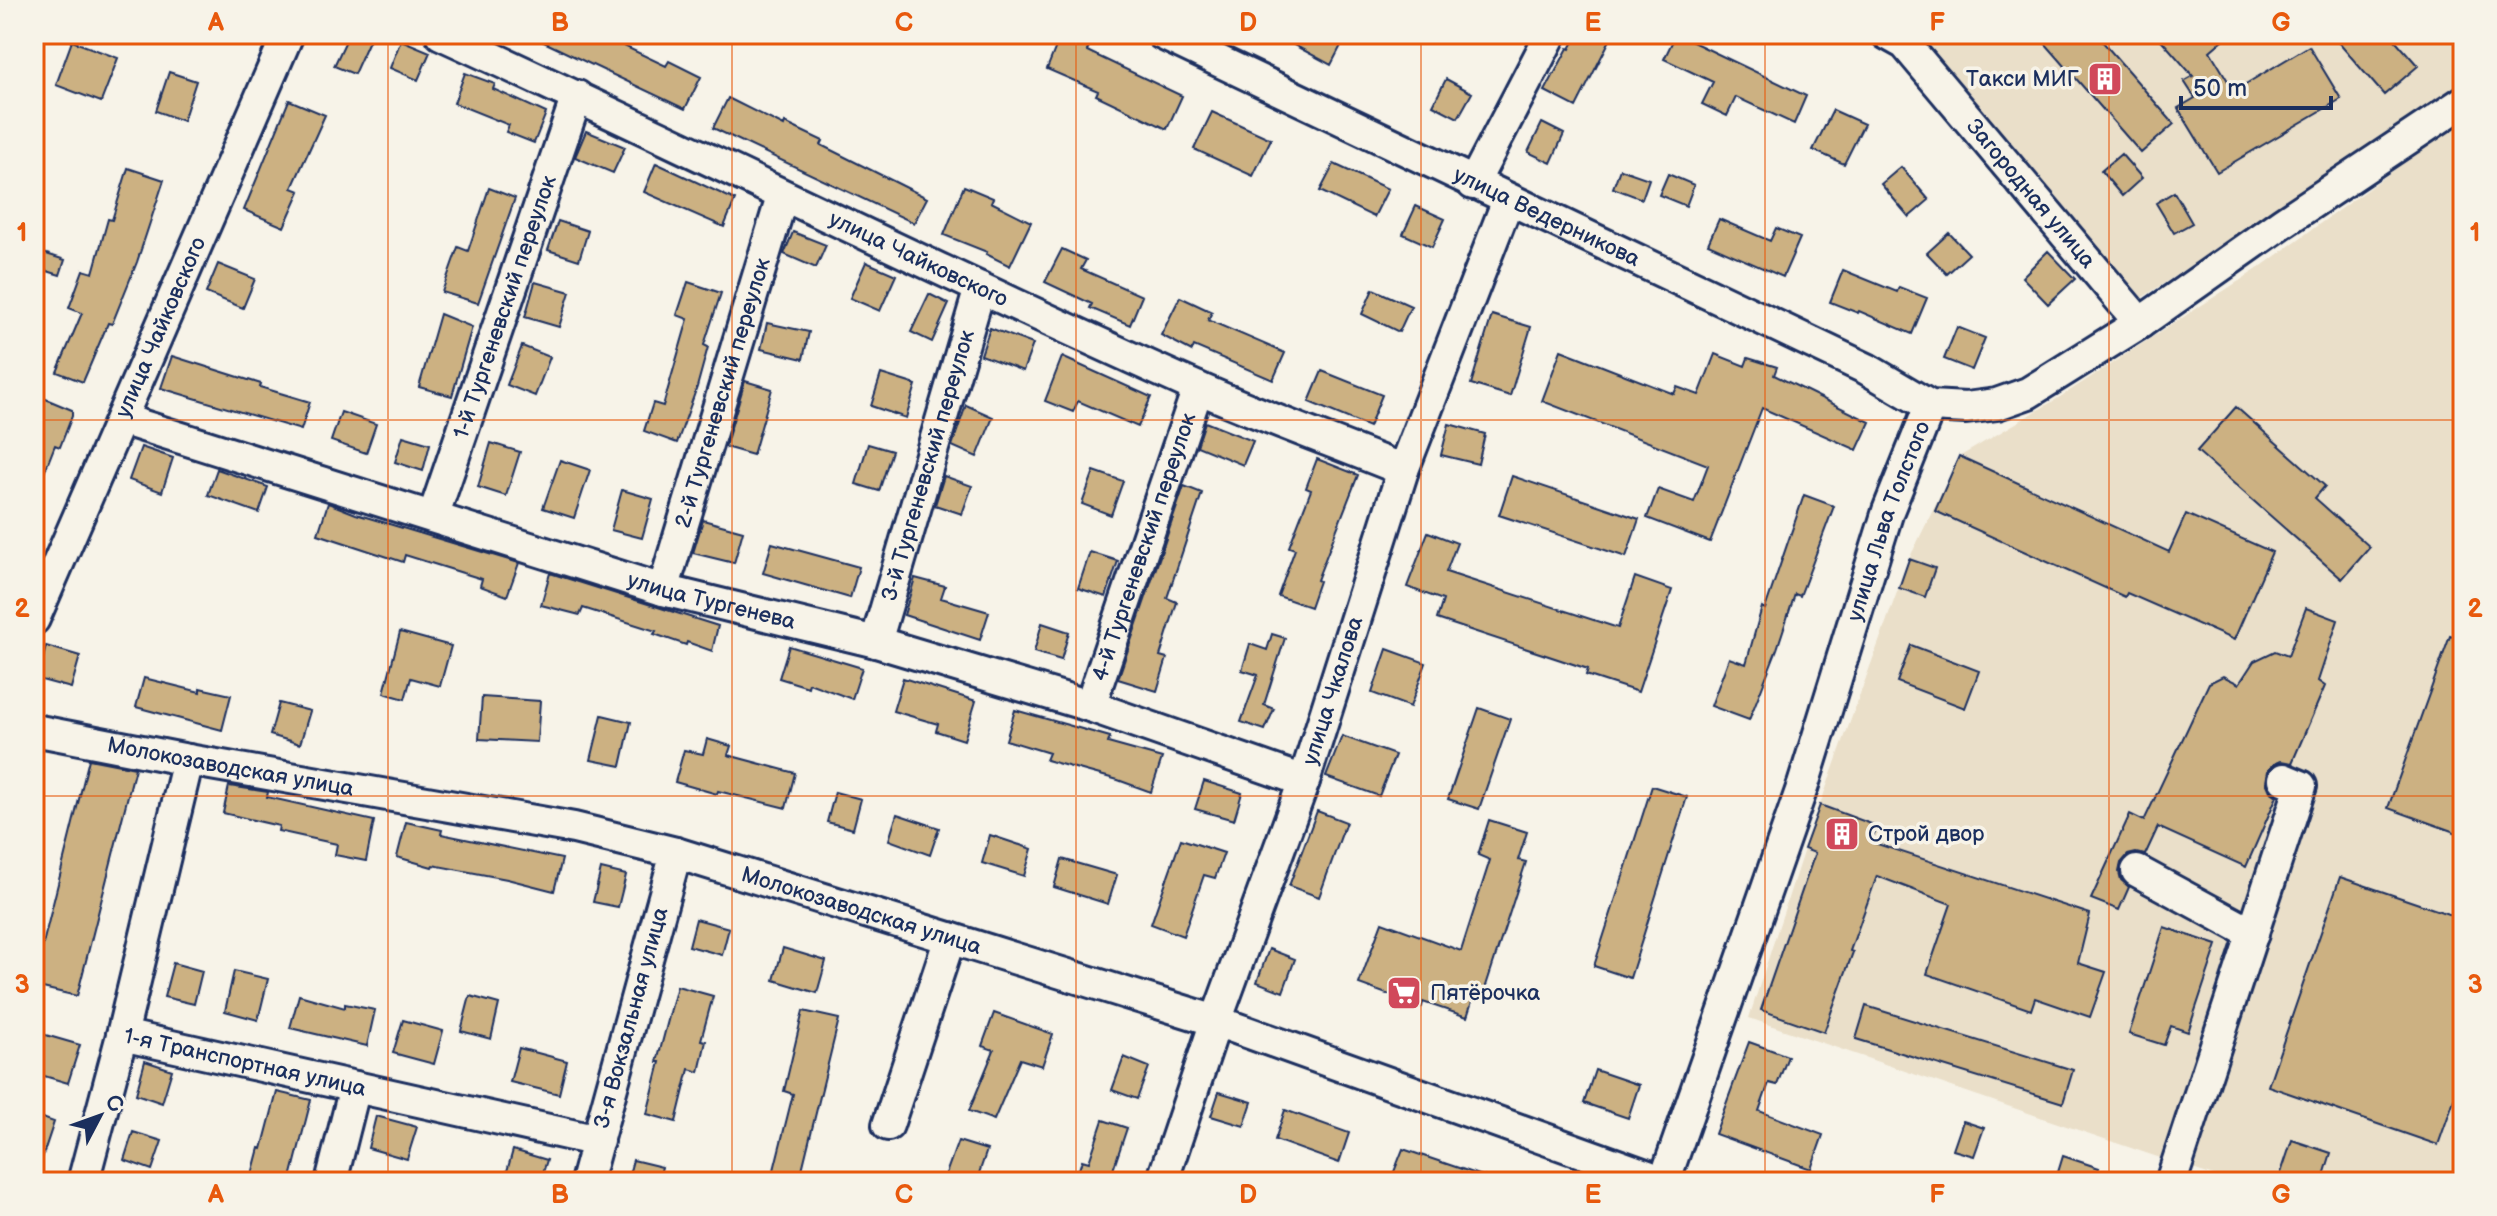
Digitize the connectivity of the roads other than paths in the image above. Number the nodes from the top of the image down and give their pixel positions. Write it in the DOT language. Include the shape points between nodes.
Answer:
graph roads {
  1 [pos="288,34"];
  2 [pos="441,34"];
  3 [pos="1162,34"];
  4 [pos="1551,34"];
  5 [pos="1893,36"];
  6 [pos="577,96"];
  7 [pos="2463,102"];
  8 [pos="1473,184"];
  9 [pos="782,197"];
  10 [pos="1508,200"];
  11 [pos="980,288"];
  12 [pos="2140,323"];
  13 [pos="1198,388"];
  14 [pos="1930,406"];
  15 [pos="121,419"];
  16 [pos="1403,470"];
  17 [pos="433,517"];
  18 [pos="663,590"];
  19 [pos="34,619"];
  20 [pos="876,642"];
  21 [pos="1090,706"];
  22 [pos="34,730"];
  23 [pos="188,760"];
  24 [pos="2284,779"];
  25 [pos="1304,781"];
  26 [pos="676,853"];
  27 [pos="2137,871"];
  28 [pos="2253,934"];
  29 [pos="950,938"];
  30 [pos="1216,1021"];
  31 [pos="122,1035"];
  32 [pos="355,1087"];
  33 [pos="888,1125"];
  34 [pos="598,1141"];
  35 [pos="2173,1175"];
  36 [pos="83,1182"];
  37 [pos="331,1182"];
  38 [pos="586,1182"];
  39 [pos="1162,1182"];
  40 [pos="1664,1182"];
  1 -- 15 [label="street, улица Чайковского"];
  2 -- 6 [label="street, улица Чайковского"];
  3 -- 8 [label="street, улица Ведерникова"];
  4 -- 8 [label="street"];
  5 -- 12 [label="street, Загородная улица"];
  6 -- 9 [label="street, улица Чайковского"];
  6 -- 17 [label="street, 1-й Тургеневский переулок"];
  7 -- 12 [label="street, улица Льва Толстого"];
  8 -- 10 [label="street, улица Ведерникова"];
  9 -- 11 [label="street, улица Чайковского"];
  9 -- 18 [label="street, 2-й Тургеневский переулок"];
  10 -- 14 [label="street, улица Ведерникова" via="1867,369"];
  10 -- 16 [label="street, улица Чкалова"];
  11 -- 13 [label="street, улица Чайковского"];
  11 -- 20 [label="street, 3-й Тургеневский переулок"];
  12 -- 14 [label="street, улица Льва Толстого" via="2028,393 1997,404"];
  13 -- 16 [label="street, улица Чайковского"];
  13 -- 21 [label="street, 4-й Тургеневский переулок"];
  14 -- 40 [label="street, улица Льва Толстого" via="1888,511 1803,785"];
  15 -- 17 [label="street, улица Тургенева"];
  15 -- 19 [label="street, улица Чайковского"];
  16 -- 25 [label="street, улица Чкалова"];
  17 -- 18 [label="street, улица Тургенева"];
  18 -- 20 [label="street, улица Тургенева"];
  20 -- 21 [label="street, улица Тургенева"];
  21 -- 25 [label="street, улица Тургенева"];
  22 -- 23 [label="street, Молокозаводская улица"];
  23 -- 26 [label="street, Молокозаводская улица" via="574,828"];
  23 -- 31 [label="street, 1-я Транспортная улица"];
  24 -- 28 [label="street" via="2301,786"];
  25 -- 30 [label="street, улица Чкалова"];
  26 -- 29 [label="street, Молокозаводская улица"];
  26 -- 34 [label="street, 3-я Вокзальная улица"];
  27 -- 28 [label="street"];
  28 -- 35 [label="street"];
  29 -- 30 [label="street, Молокозаводская улица"];
  29 -- 33 [label="street"];
  30 -- 39 [label="street, улица Чкалова"];
  30 -- 40 [label="street, Молокозаводская улица"];
  31 -- 32 [label="street, 1-я Транспортная улица"];
  31 -- 36 [label="street"];
  32 -- 34 [label="street, 1-я Транспортная улица"];
  32 -- 37 [label="street"];
  34 -- 38 [label="street, 3-я Вокзальная улица"];
}
